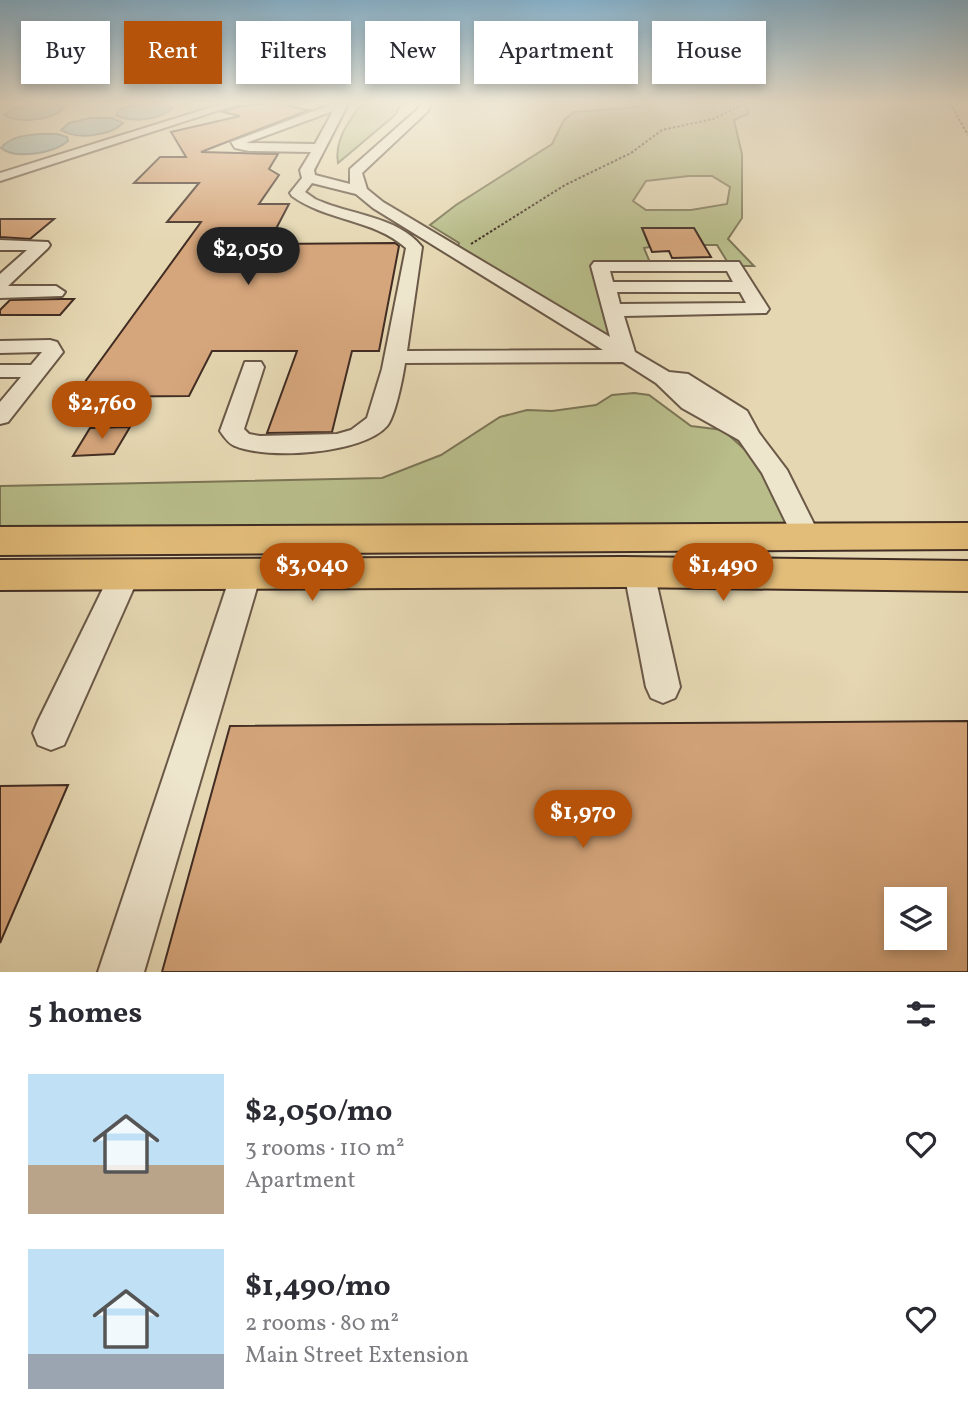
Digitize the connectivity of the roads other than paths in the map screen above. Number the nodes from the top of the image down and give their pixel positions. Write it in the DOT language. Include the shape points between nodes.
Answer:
graph roads {
  1 [pos="91,148"];
  2 [pos="319,148"];
  3 [pos="381,148"];
  4 [pos="0,177"];
  5 [pos="309,178"];
  6 [pos="358,190"];
  7 [pos="0,245"];
  8 [pos="42,245"];
  9 [pos="0,284"];
  10 [pos="0,292"];
  11 [pos="56,292"];
  12 [pos="612,310"];
  13 [pos="0,346"];
  14 [pos="626,356"];
  15 [pos="395,357"];
  16 [pos="253,367"];
  17 [pos="0,371"];
  18 [pos="37,371"];
  19 [pos="664,378"];
  20 [pos="5,405"];
  21 [pos="806,536"];
  22 [pos="968,536"];
  23 [pos="0,541"];
  24 [pos="639,572"];
  25 [pos="246,574"];
  26 [pos="824,574"];
  27 [pos="0,575"];
  28 [pos="125,575"];
  29 [pos="968,576"];
  30 [pos="663,687"];
  31 [pos="51,733"];
  32 [pos="121,972"];
  1 -- 4 [label="lane"];
  2 -- 5 [label="lane" via="307,170"];
  3 -- 6 [label="lane" via="355,172"];
  5 -- 6 [label="lane"];
  5 -- 15 [label="lane" via="297,192 309,204 398,233 414,247"];
  6 -- 14 [label="lane"];
  7 -- 8 [label="lane"];
  8 -- 9 [label="lane"];
  10 -- 11 [label="lane"];
  12 -- 12 [label="lane" via="600,266 733,266 759,309"];
  12 -- 14 [label="lane"];
  13 -- 18 [label="lane" via="50,346 53,352"];
  14 -- 15 [label="lane"];
  14 -- 19 [label="lane"];
  15 -- 16 [label="lane" via="378,422 360,435 338,442 260,444 241,440 232,431"];
  17 -- 18 [label="lane"];
  18 -- 20 [label="lane"];
  19 -- 21 [label="lane" via="680,379 740,416 774,470"];
  21 -- 22 [label="main road"];
  21 -- 23 [label="main road"];
  21 -- 26 [label="main road"];
  24 -- 25 [label="main road"];
  24 -- 26 [label="main road"];
  24 -- 30 [label="lane"];
  25 -- 28 [label="main road"];
  25 -- 32 [label="lane"];
  26 -- 29 [label="main road"];
  27 -- 28 [label="main road"];
  28 -- 31 [label="lane"];
}
